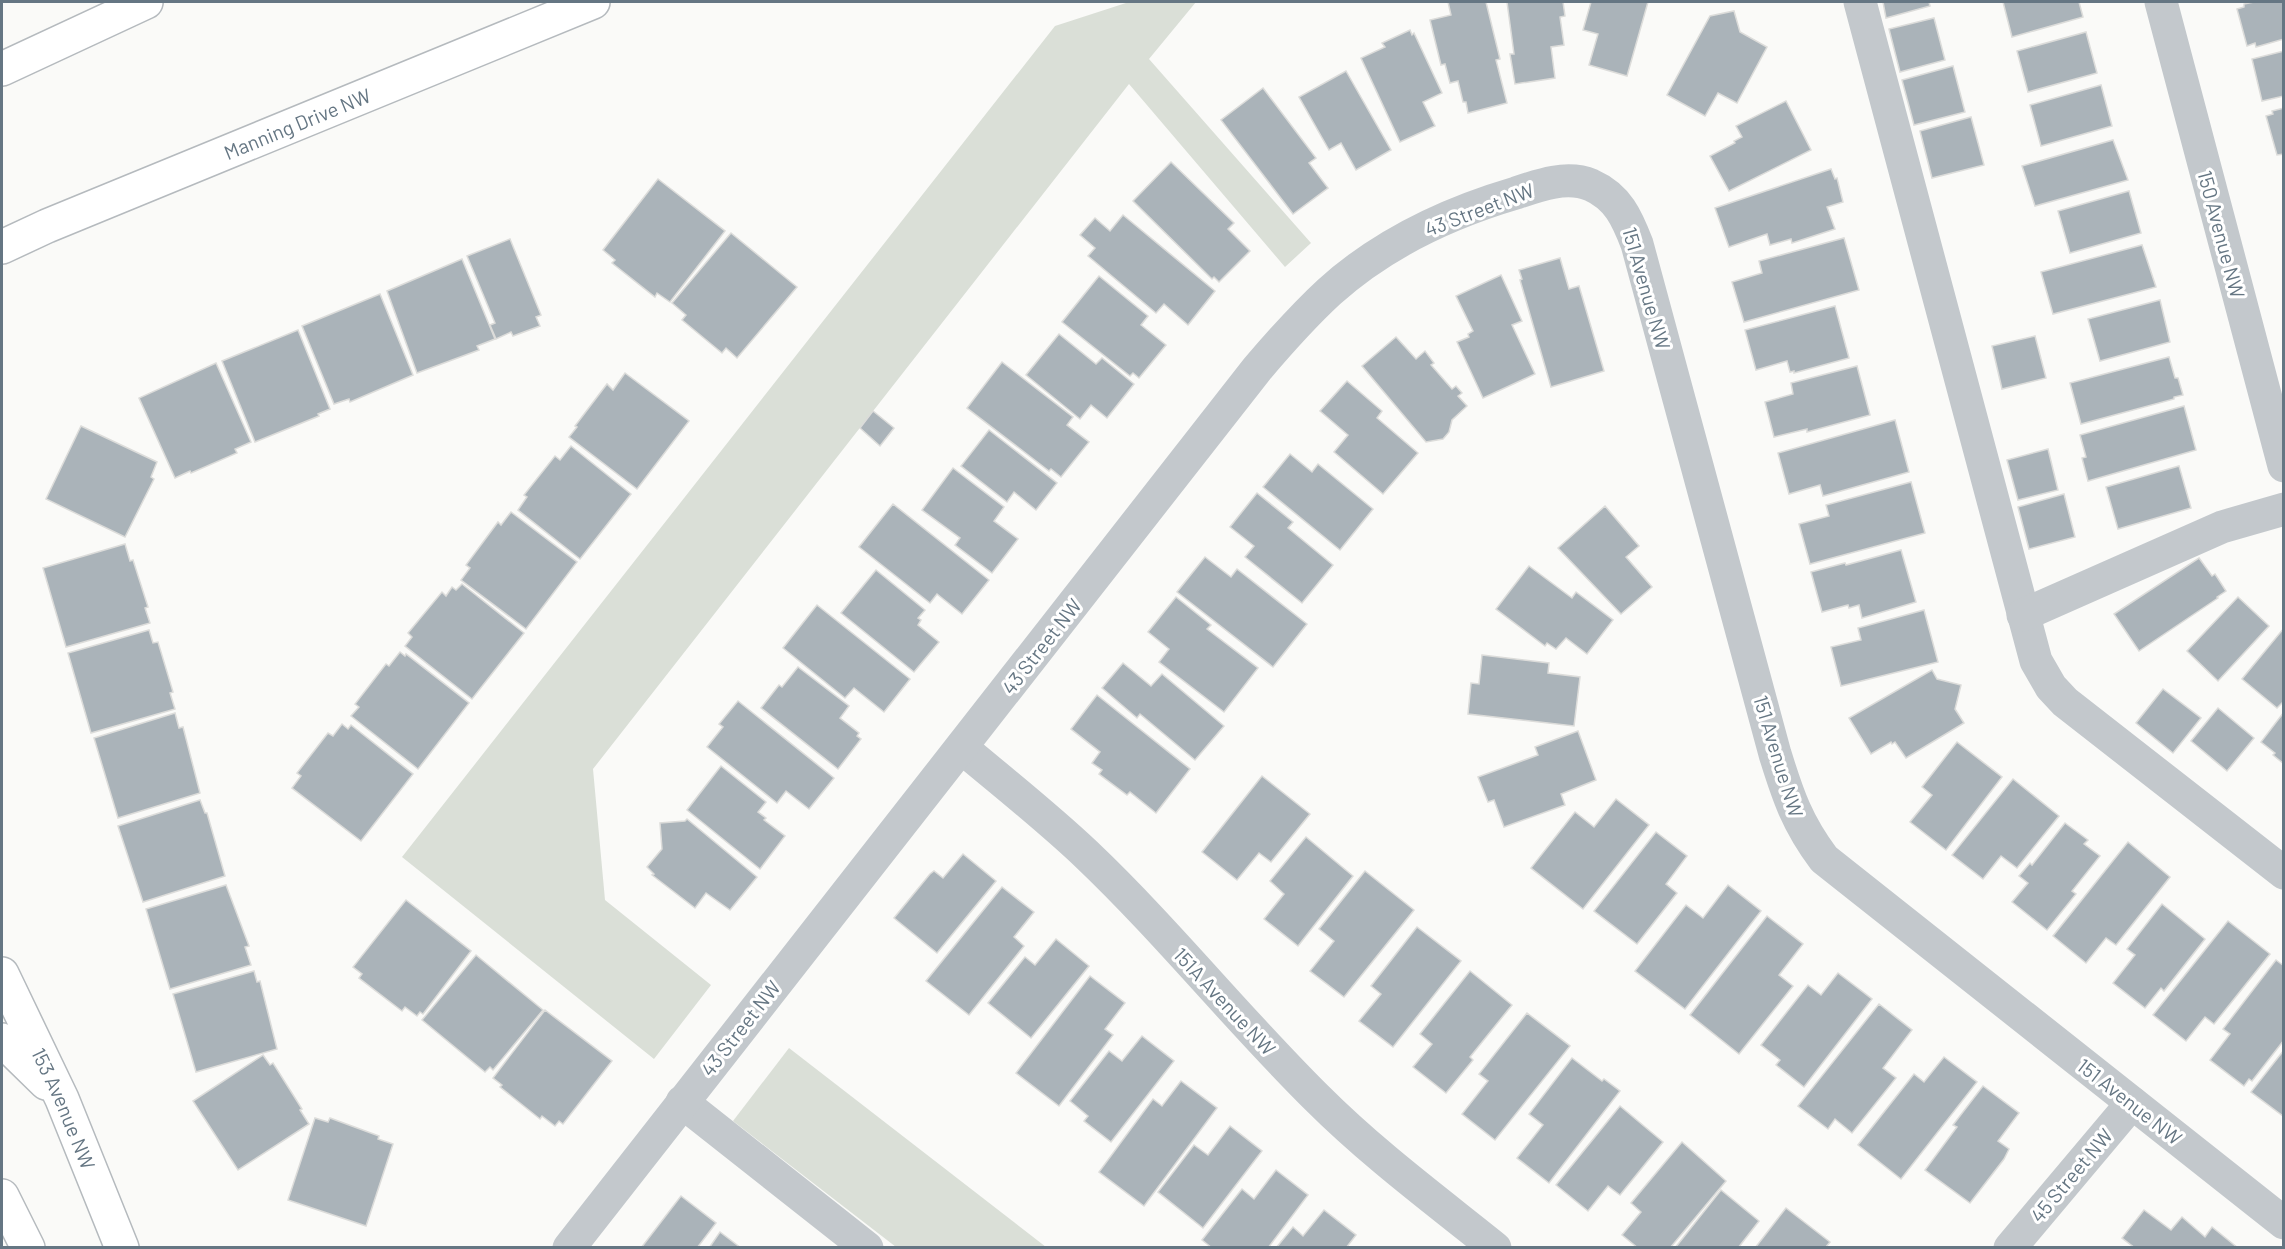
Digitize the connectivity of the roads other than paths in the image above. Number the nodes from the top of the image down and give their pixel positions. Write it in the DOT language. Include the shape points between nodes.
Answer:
graph roads {
  1 [pos="146,2"];
  2 [pos="593,2"];
  3 [pos="1860,2"];
  4 [pos="2161,2"];
  5 [pos="2,69"];
  6 [pos="1606,193"];
  7 [pos="47,226"];
  8 [pos="2,247"];
  9 [pos="2,254"];
  10 [pos="2283,465"];
  11 [pos="2283,508"];
  12 [pos="2023,615"];
  13 [pos="962,748"];
  14 [pos="2283,873"];
  15 [pos="2,974"];
  16 [pos="2,1040"];
  17 [pos="63,1099"];
  18 [pos="682,1102"];
  19 [pos="2132,1103"];
  20 [pos="2,1196"];
  21 [pos="2283,1223"];
  22 [pos="28,1248"];
  23 [pos="122,1248"];
  24 [pos="569,1248"];
  25 [pos="867,1248"];
  26 [pos="1495,1248"];
  27 [pos="2010,1248"];
  1 -- 5 [label="main road"];
  2 -- 7 [label="main road, Manning Drive NW"];
  3 -- 12 [label="street"];
  4 -- 10 [label="street, 150 Avenue NW"];
  6 -- 13 [label="street, 43 Street NW" via="1590,184 1572,181 1548,183 1492,200 1421,230 1365,264 1329,292 1257,369"];
  6 -- 19 [label="street, 151 Avenue NW" via="1619,205 1637,244 1776,754 1805,834 1824,859"];
  7 -- 8 [label="main road, Manning Drive NW"];
  7 -- 9 [label="main road"];
  11 -- 12 [label="street" via="2222,527"];
  12 -- 14 [label="street" via="2036,662 2065,702"];
  13 -- 18 [label="street, 43 Street NW"];
  13 -- 26 [label="street, 151A Avenue NW" via="1087,855 1353,1132"];
  15 -- 17 [label="main road, 153 Avenue NW"];
  16 -- 17 [label="main road"];
  17 -- 23 [label="main road, 153 Avenue NW"];
  18 -- 24 [label="street, 43 Street NW"];
  18 -- 25 [label="street"];
  19 -- 21 [label="street, 151 Avenue NW"];
  19 -- 27 [label="street, 45 Street NW"];
  20 -- 22 [label="main road"];
}
